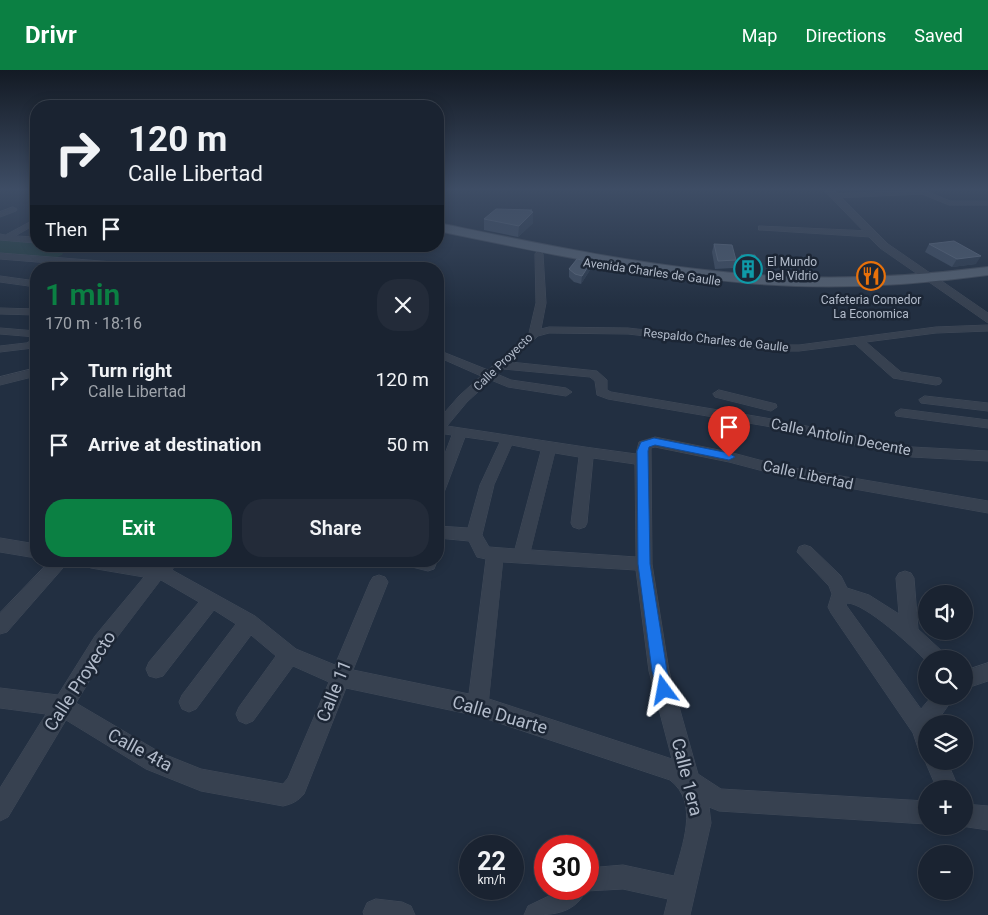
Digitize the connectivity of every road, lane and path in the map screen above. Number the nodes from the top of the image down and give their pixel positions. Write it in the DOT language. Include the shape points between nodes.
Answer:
graph roads {
  1 [pos="18,229"];
  2 [pos="788,229"];
  3 [pos="867,229"];
  4 [pos="444,232"];
  5 [pos="444,232"];
  6 [pos="871,234"];
  7 [pos="2,237"];
  8 [pos="30,239"];
  9 [pos="539,254"];
  10 [pos="0,256"];
  11 [pos="567,256"];
  12 [pos="97,262"];
  13 [pos="988,271"];
  14 [pos="0,279"];
  15 [pos="988,280"];
  16 [pos="935,282"];
  17 [pos="30,283"];
  18 [pos="0,311"];
  19 [pos="30,312"];
  20 [pos="987,320"];
  21 [pos="0,331"];
  22 [pos="30,334"];
  23 [pos="534,334"];
  24 [pos="858,341"];
  25 [pos="30,346"];
  26 [pos="0,349"];
  27 [pos="444,356"];
  28 [pos="501,365"];
  29 [pos="30,374"];
  30 [pos="490,375"];
  31 [pos="936,381"];
  32 [pos="0,382"];
  33 [pos="566,392"];
  34 [pos="719,394"];
  35 [pos="925,400"];
  36 [pos="988,407"];
  37 [pos="901,413"];
  38 [pos="444,422"];
  39 [pos="766,422"];
  40 [pos="988,424"];
  41 [pos="444,429"];
  42 [pos="460,432"];
  43 [pos="508,439"];
  44 [pos="549,448"];
  45 [pos="586,453"];
  46 [pos="988,456"];
  47 [pos="642,460"];
  48 [pos="444,474"];
  49 [pos="988,507"];
  50 [pos="579,522"];
  51 [pos="444,532"];
  52 [pos="474,534"];
  53 [pos="2,547"];
  54 [pos="30,550"];
  55 [pos="805,552"];
  56 [pos="495,555"];
  57 [pos="522,557"];
  58 [pos="644,564"];
  59 [pos="55,567"];
  60 [pos="163,567"];
  61 [pos="165,567"];
  62 [pos="905,578"];
  63 [pos="379,582"];
  64 [pos="842,596"];
  65 [pos="212,599"];
  66 [pos="249,622"];
  67 [pos="0,626"];
  68 [pos="909,633"];
  69 [pos="927,650"];
  70 [pos="289,655"];
  71 [pos="156,669"];
  72 [pos="988,672"];
  73 [pos="340,677"];
  74 [pos="973,677"];
  75 [pos="0,698"];
  76 [pos="189,702"];
  77 [pos="62,706"];
  78 [pos="478,706"];
  79 [pos="246,714"];
  80 [pos="918,726"];
  81 [pos="689,782"];
  82 [pos="283,796"];
  83 [pos="0,809"];
  84 [pos="918,812"];
  85 [pos="973,817"];
  86 [pos="988,818"];
  87 [pos="599,877"];
  88 [pos="682,890"];
  89 [pos="567,900"];
  90 [pos="376,912"];
  91 [pos="402,915"];
  92 [pos="537,915"];
  93 [pos="677,915"];
  1 -- 7 [label="street"];
  2 -- 6 [label="street"];
  3 -- 6 [label="street"];
  4 -- 9 [label="main road, Avenida Charles de Gaulle"];
  5 -- 11 [label="main road, Avenida Charles de Gaulle"];
  6 -- 16 [label="street" via="898,258"];
  7 -- 8 [label="street"];
  9 -- 11 [label="main road, Avenida Charles de Gaulle"];
  9 -- 23 [label="street, Calle Proyecto" via="540,303"];
  10 -- 12 [label="street" via="64,256"];
  11 -- 16 [label="main road, Avenida Charles de Gaulle" via="660,276 763,286 838,290"];
  13 -- 16 [label="main road, Avenida Charles de Gaulle"];
  14 -- 17 [label="street"];
  15 -- 16 [label="main road, Avenida Charles de Gaulle"];
  16 -- 20 [label="street"];
  18 -- 19 [label="street"];
  20 -- 24 [label="street, Respaldo Charles de Gaulle"];
  21 -- 22 [label="street"];
  23 -- 24 [label="street, Respaldo Charles de Gaulle" via="549,330 628,331 777,348"];
  23 -- 28 [label="street, Calle Proyecto"];
  24 -- 31 [label="street" via="897,376"];
  25 -- 26 [label="street"];
  27 -- 30 [label="street"];
  28 -- 30 [label="street, Calle Proyecto"];
  28 -- 39 [label="street, Calle Antolin Decente" via="593,374 601,380 601,392 608,395"];
  29 -- 32 [label="street"];
  30 -- 33 [label="street" via="514,385"];
  30 -- 38 [label="street, Calle Proyecto"];
  34 -- 39 [label="street" via="773,401"];
  35 -- 36 [label="street"];
  37 -- 40 [label="street"];
  39 -- 46 [label="street, Calle Antolin Decente" via="912,452"];
  41 -- 42 [label="street"];
  42 -- 43 [label="street"];
  42 -- 48 [label="street"];
  43 -- 44 [label="street"];
  43 -- 52 [label="street" via="487,485"];
  44 -- 45 [label="street"];
  44 -- 57 [label="street"];
  45 -- 47 [label="street"];
  45 -- 50 [label="street"];
  47 -- 49 [label="street, Calle Libertad" via="644,445 654,442 782,471"];
  47 -- 58 [label="street, Calle 1era"];
  51 -- 52 [label="street"];
  52 -- 56 [label="street" via="483,552"];
  53 -- 54 [label="street"];
  55 -- 64 [label="street" via="835,581"];
  56 -- 57 [label="street"];
  56 -- 78 [label="street"];
  57 -- 58 [label="street"];
  58 -- 81 [label="street, Calle 1era" via="659,671"];
  59 -- 67 [label="street"];
  60 -- 77 [label="street, Calle Proyecto" via="102,642"];
  61 -- 65 [label="street, Calle Duarte" via="173,577"];
  62 -- 68 [label="street"];
  63 -- 73 [label="street, Calle 11"];
  64 -- 68 [label="street" via="852,595 862,600"];
  64 -- 80 [label="street" via="836,607"];
  65 -- 66 [label="street, Calle Duarte"];
  65 -- 71 [label="street"];
  66 -- 70 [label="street, Calle Duarte"];
  66 -- 76 [label="street"];
  68 -- 69 [label="street"];
  70 -- 73 [label="street, Calle Duarte"];
  70 -- 79 [label="street"];
  72 -- 74 [label="street"];
  73 -- 78 [label="street, Calle Duarte"];
  73 -- 82 [label="street, Calle 11" via="296,786"];
  75 -- 77 [label="street, Calle 4ta"];
  77 -- 82 [label="street, Calle 4ta" via="154,761 193,777"];
  77 -- 83 [label="street, Calle Proyecto"];
  78 -- 81 [label="street, Calle Duarte" via="676,771"];
  81 -- 84 [label="street, Calle Duarte" via="719,800"];
  81 -- 88 [label="street, Calle 1era" via="698,808 699,824"];
  85 -- 86 [label="street"];
  87 -- 88 [label="street" via="618,876"];
  88 -- 93 [label="street, Calle 1era"];
  89 -- 92 [label="street"];
  90 -- 91 [label="street"];
}
